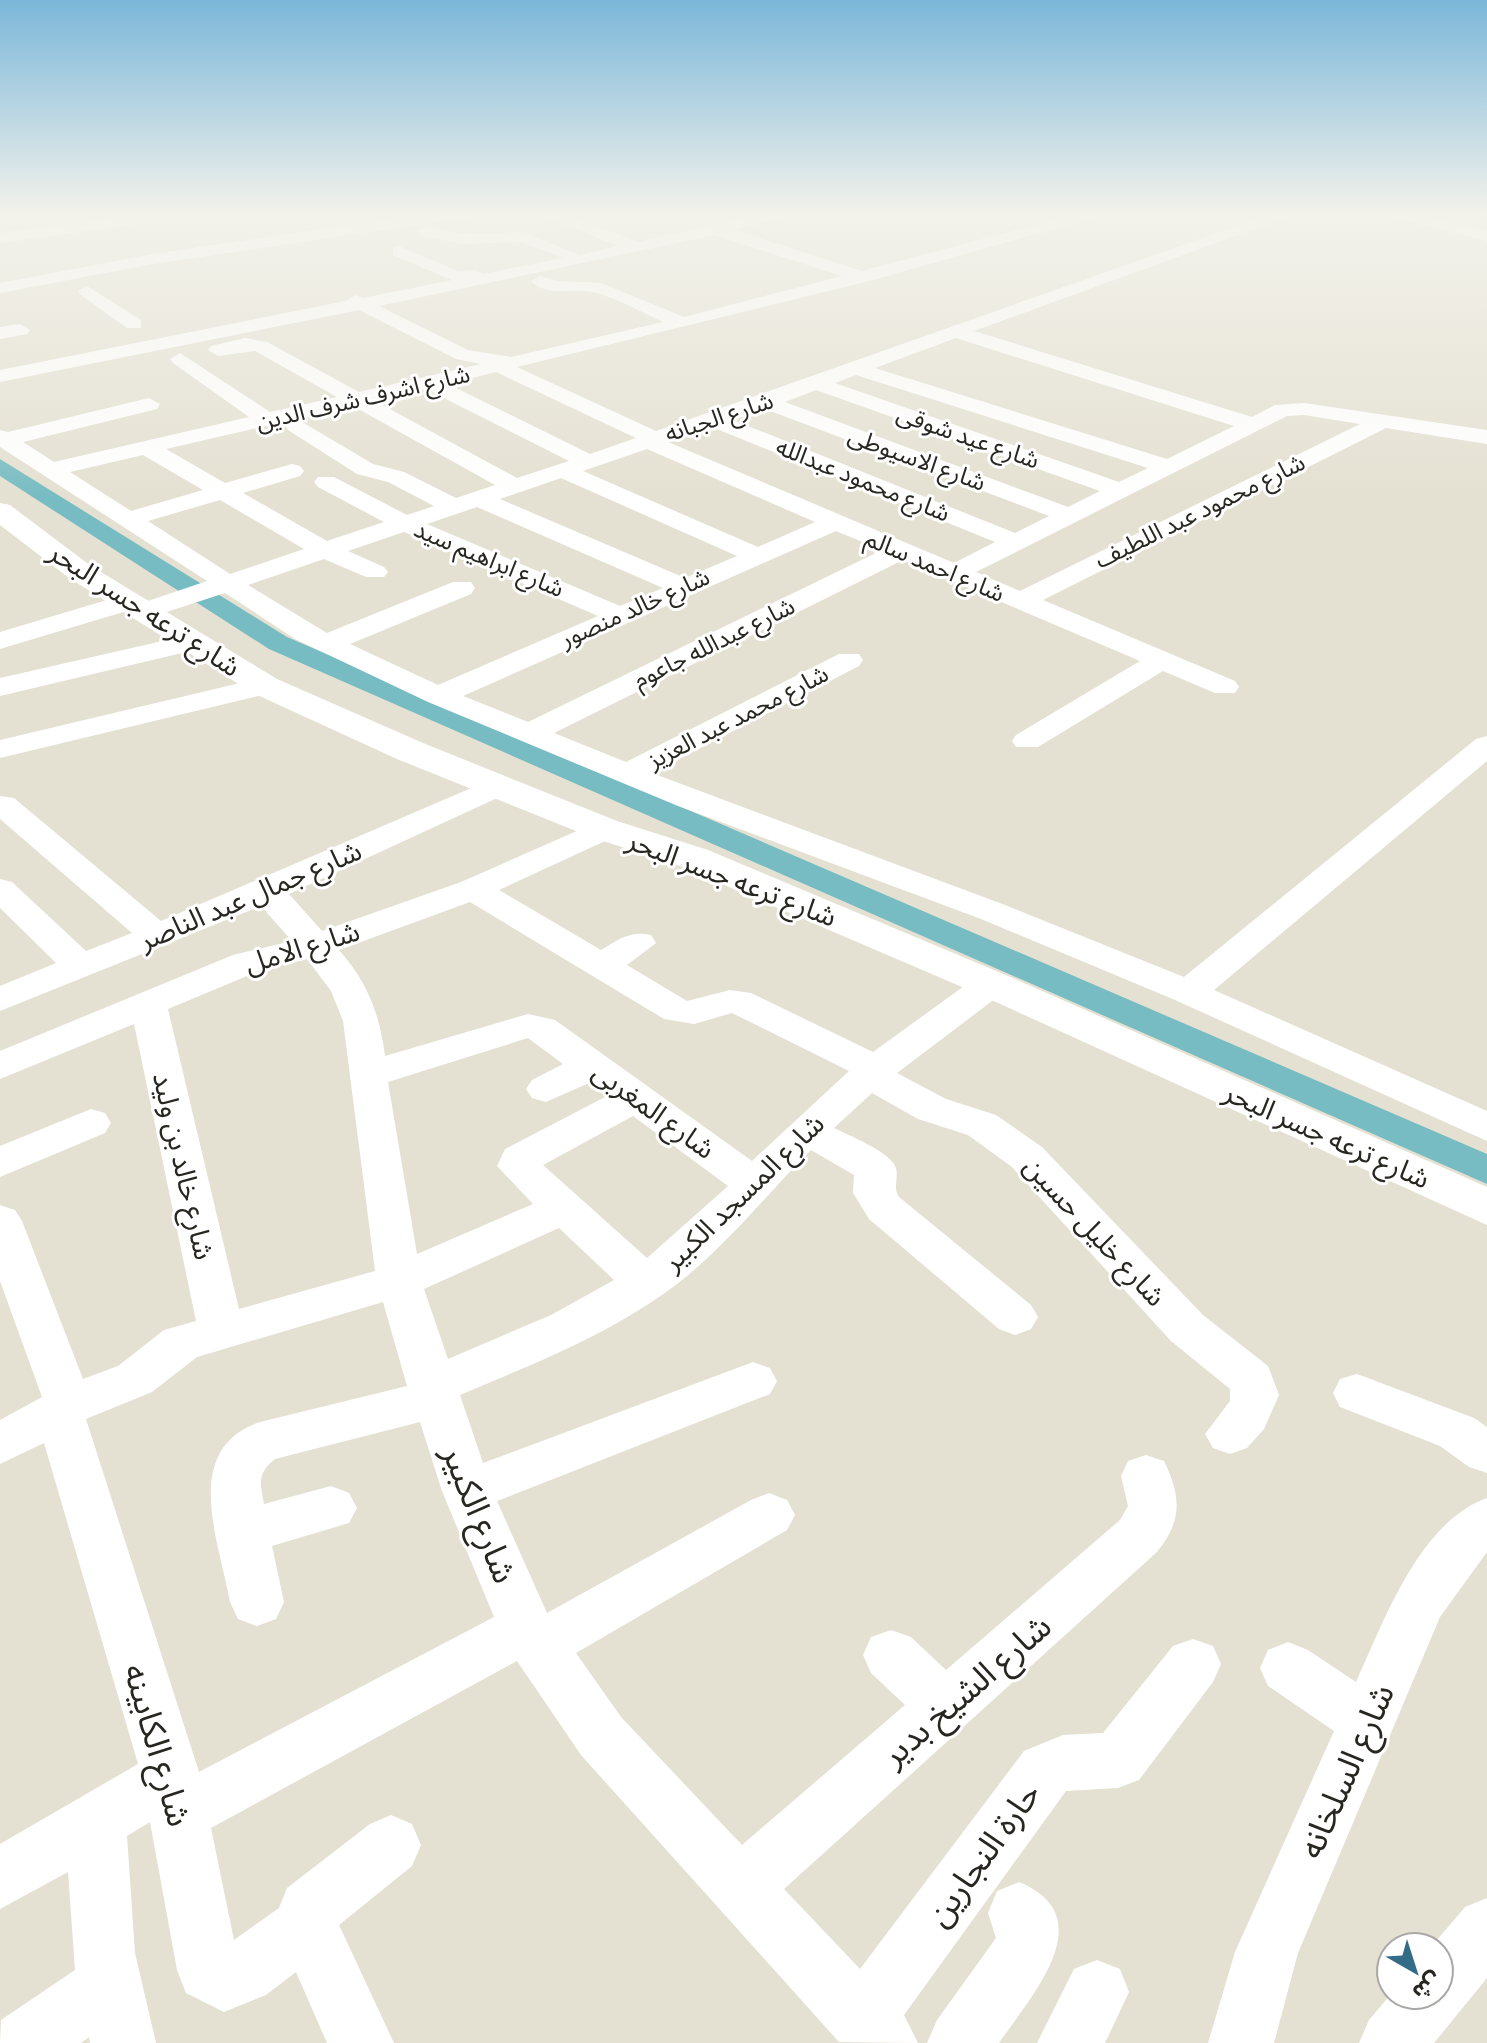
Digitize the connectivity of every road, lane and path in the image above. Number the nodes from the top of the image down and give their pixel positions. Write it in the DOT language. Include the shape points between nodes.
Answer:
graph roads {
  1 [pos="100,307"];
  2 [pos="343,307"];
  3 [pos="367,307"];
  4 [pos="644,307"];
  5 [pos="744,307"];
  6 [pos="1025,307"];
  7 [pos="683,323"];
  8 [pos="134,324"];
  9 [pos="956,332"];
  10 [pos="180,359"];
  11 [pos="504,365"];
  12 [pos="857,369"];
  13 [pos="0,376"];
  14 [pos="75,382"];
  15 [pos="430,383"];
  16 [pos="817,384"];
  17 [pos="355,401"];
  18 [pos="765,402"];
  19 [pos="149,404"];
  20 [pos="711,419"];
  21 [pos="1260,419"];
  22 [pos="269,421"];
  23 [pos="1381,422"];
  24 [pos="296,425"];
  25 [pos="1487,437"];
  26 [pos="2,438"];
  27 [pos="649,440"];
  28 [pos="148,448"];
  29 [pos="587,461"];
  30 [pos="172,462"];
  31 [pos="1167,466"];
  32 [pos="48,470"];
  33 [pos="561,470"];
  34 [pos="514,486"];
  35 [pos="1120,490"];
  36 [pos="223,491"];
  37 [pos="330,491"];
  38 [pos="465,502"];
  39 [pos="292,508"];
  40 [pos="1068,515"];
  41 [pos="265,516"];
  42 [pos="5,519"];
  43 [pos="125,520"];
  44 [pos="404,523"];
  45 [pos="833,523"];
  46 [pos="1016,542"];
  47 [pos="322,549"];
  48 [pos="901,551"];
  49 [pos="756,555"];
  50 [pos="375,572"];
  51 [pos="953,573"];
  52 [pos="216,585"];
  53 [pos="684,587"];
  54 [pos="462,588"];
  55 [pos="1020,601"];
  56 [pos="145,606"];
  57 [pos="618,615"];
  58 [pos="0,641"];
  59 [pos="189,643"];
  60 [pos="327,643"];
  61 [pos="849,660"];
  62 [pos="1161,660"];
  63 [pos="265,686"];
  64 [pos="0,687"];
  65 [pos="1225,687"];
  66 [pos="438,696"];
  67 [pos="527,734"];
  68 [pos="1027,741"];
  69 [pos="1487,745"];
  70 [pos="0,749"];
  71 [pos="626,774"];
  72 [pos="497,786"];
  73 [pos="3,805"];
  74 [pos="604,829"];
  75 [pos="0,889"];
  76 [pos="473,889"];
  77 [pos="267,891"];
  78 [pos="157,936"];
  79 [pos="638,943"];
  80 [pos="318,945"];
  81 [pos="601,966"];
  82 [pos="81,967"];
  83 [pos="991,984"];
  84 [pos="1188,992"];
  85 [pos="0,999"];
  86 [pos="148,1003"];
  87 [pos="592,1065"];
  88 [pos="0,1066"];
  89 [pos="871,1071"];
  90 [pos="367,1075"];
  91 [pos="546,1089"];
  92 [pos="637,1097"];
  93 [pos="91,1123"];
  94 [pos="1487,1127"];
  95 [pos="806,1130"];
  96 [pos="0,1163"];
  97 [pos="756,1185"];
  98 [pos="1487,1207"];
  99 [pos="563,1209"];
  100 [pos="0,1221"];
  101 [pos="399,1281"];
  102 [pos="646,1283"];
  103 [pos="1015,1317"];
  104 [pos="221,1330"];
  105 [pos="753,1381"];
  106 [pos="433,1393"];
  107 [pos="1357,1393"];
  108 [pos="64,1408"];
  109 [pos="1230,1434"];
  110 [pos="0,1444"];
  111 [pos="1487,1453"];
  112 [pos="1146,1476"];
  113 [pos="467,1491"];
  114 [pos="331,1508"];
  115 [pos="769,1515"];
  116 [pos="1487,1520"];
  117 [pos="245,1531"];
  118 [pos="257,1602"];
  119 [pos="532,1637"];
  120 [pos="891,1655"];
  121 [pos="1193,1664"];
  122 [pos="1288,1668"];
  123 [pos="946,1707"];
  124 [pos="1367,1721"];
  125 [pos="175,1795"];
  126 [pos="96,1822"];
  127 [pos="391,1845"];
  128 [pos="0,1878"];
  129 [pos="741,1886"];
  130 [pos="1019,1913"];
  131 [pos="307,1926"];
  132 [pos="1487,1929"];
  133 [pos="1455,1968"];
  134 [pos="1419,2011"];
  135 [pos="116,2014"];
  136 [pos="874,2031"];
  137 [pos="24,2043"];
  138 [pos="361,2043"];
  139 [pos="960,2043"];
  140 [pos="1241,2043"];
  141 [pos="1392,2043"];
  1 -- 8 [label="street"];
  2 -- 13 [label="street"];
  3 -- 11 [label="street" via="460,354 497,358"];
  4 -- 7 [label="street"];
  5 -- 7 [label="street, شارع اشرف شرف الدين"];
  6 -- 9 [label="street, شارع الجبانه"];
  7 -- 11 [label="street, شارع اشرف شرف الدين"];
  9 -- 12 [label="street, شارع الجبانه"];
  9 -- 21 [label="street"];
  10 -- 14 [label="street"];
  10 -- 17 [label="street" via="241,345 260,346"];
  10 -- 22 [label="street"];
  11 -- 15 [label="street, شارع اشرف شرف الدين"];
  11 -- 27 [label="street, شارع احمد سالم"];
  12 -- 16 [label="street, شارع الجبانه"];
  12 -- 31 [label="street"];
  15 -- 17 [label="street, شارع اشرف شرف الدين"];
  15 -- 29 [label="street"];
  16 -- 18 [label="street, شارع الجبانه"];
  16 -- 35 [label="street, شارع عيد شوقى"];
  17 -- 22 [label="street, شارع اشرف شرف الدين"];
  17 -- 34 [label="street"];
  18 -- 20 [label="street, شارع الجبانه"];
  18 -- 40 [label="street, شارع الاسيوطى"];
  19 -- 26 [label="street"];
  20 -- 27 [label="street, شارع الجبانه"];
  20 -- 46 [label="street, شارع محمود عبدالله"];
  21 -- 23 [label="street" via="1304,409"];
  21 -- 31 [label="street"];
  22 -- 28 [label="street, شارع اشرف شرف الدين"];
  23 -- 25 [label="street"];
  23 -- 55 [label="street, شارع محمود عبد اللطيف"];
  24 -- 38 [label="street" via="365,469"];
  26 -- 32 [label="street, شارع ترعه جسر البحر"];
  27 -- 29 [label="street, شارع الجبانه"];
  27 -- 45 [label="street, شارع احمد سالم"];
  28 -- 30 [label="street"];
  28 -- 32 [label="street, شارع اشرف شرف الدين"];
  29 -- 33 [label="street, شارع الجبانه"];
  30 -- 36 [label="street"];
  30 -- 36 [label="street" via="245,451 280,474"];
  31 -- 35 [label="street"];
  32 -- 43 [label="street, شارع ترعه جسر البحر"];
  33 -- 34 [label="street, شارع الجبانه"];
  33 -- 49 [label="street"];
  34 -- 38 [label="street, شارع الجبانه"];
  35 -- 40 [label="street"];
  36 -- 41 [label="street"];
  36 -- 43 [label="street"];
  37 -- 44 [label="street, شارع ابراهيم سيد"];
  38 -- 44 [label="street, شارع الجبانه"];
  38 -- 53 [label="street"];
  39 -- 41 [label="street"];
  40 -- 46 [label="street"];
  41 -- 47 [label="street"];
  42 -- 56 [label="street, شارع ترعه جسر البحر"];
  43 -- 52 [label="street, شارع ترعه جسر البحر"];
  44 -- 47 [label="street, شارع الجبانه"];
  44 -- 57 [label="street, شارع ابراهيم سيد"];
  45 -- 48 [label="street, شارع احمد سالم"];
  45 -- 49 [label="street, شارع خالد منصور"];
  46 -- 51 [label="street"];
  47 -- 50 [label="street"];
  47 -- 52 [label="street, شارع الجبانه"];
  48 -- 51 [label="street, شارع احمد سالم"];
  48 -- 67 [label="street, شارع عبدالله جاعوم"];
  49 -- 53 [label="street, شارع خالد منصور"];
  51 -- 55 [label="street, شارع احمد سالم"];
  52 -- 56 [label="street, شارع الجبانه"];
  52 -- 60 [label="street, شارع ترعه جسر البحر"];
  53 -- 57 [label="street, شارع خالد منصور"];
  54 -- 60 [label="street"];
  55 -- 62 [label="street, شارع احمد سالم"];
  56 -- 58 [label="street, شارع الجبانه"];
  56 -- 59 [label="street, شارع ترعه جسر البحر"];
  57 -- 66 [label="street, شارع خالد منصور"];
  59 -- 63 [label="street, شارع ترعه جسر البحر"];
  59 -- 64 [label="street"];
  60 -- 66 [label="street, شارع ترعه جسر البحر"];
  61 -- 71 [label="street, شارع محمد عبد العزيز"];
  62 -- 65 [label="street, شارع احمد سالم"];
  62 -- 68 [label="street"];
  63 -- 70 [label="street"];
  63 -- 72 [label="street, شارع ترعه جسر البحر"];
  66 -- 67 [label="street, شارع ترعه جسر البحر"];
  67 -- 71 [label="street, شارع ترعه جسر البحر"];
  69 -- 84 [label="street"];
  71 -- 84 [label="street, شارع ترعه جسر البحر" via="993,912"];
  72 -- 74 [label="street, شارع ترعه جسر البحر"];
  72 -- 77 [label="street, شارع جمال عبد الناصر"];
  73 -- 78 [label="street"];
  74 -- 76 [label="street, شارع الامل"];
  74 -- 83 [label="street, شارع ترعه جسر البحر" via="694,858"];
  75 -- 82 [label="street"];
  76 -- 80 [label="street, شارع الامل"];
  76 -- 81 [label="street"];
  77 -- 78 [label="street, شارع جمال عبد الناصر"];
  77 -- 80 [label="street, شارع الكبير"];
  78 -- 82 [label="street, شارع جمال عبد الناصر"];
  79 -- 81 [label="street"];
  80 -- 86 [label="street, شارع الامل" via="246,963"];
  80 -- 90 [label="street, شارع الكبير" via="350,991 362,1021"];
  81 -- 89 [label="street, شارع خليل حسين" via="685,1014 695,1015 749,993"];
  82 -- 85 [label="street, شارع جمال عبد الناصر"];
  83 -- 89 [label="street, شارع المسجد الكبير"];
  83 -- 98 [label="street, شارع ترعه جسر البحر"];
  84 -- 94 [label="street, شارع ترعه جسر البحر"];
  86 -- 88 [label="street, شارع الامل"];
  86 -- 104 [label="street, شارع خالد بن وليد"];
  87 -- 90 [label="street, شارع المغربى" via="552,1035 528,1026"];
  87 -- 91 [label="street"];
  87 -- 92 [label="street, شارع المغربى"];
  89 -- 95 [label="street, شارع المسجد الكبير"];
  89 -- 109 [label="street, شارع خليل حسين" via="932,1109 982,1125 1018,1150 1187,1328 1251,1379 1257,1391 1253,1407"];
  90 -- 101 [label="street, شارع الكبير"];
  92 -- 97 [label="street, شارع المغربى"];
  92 -- 99 [label="street" via="520,1159 522,1172"];
  93 -- 96 [label="street"];
  95 -- 97 [label="street, شارع المسجد الكبير"];
  95 -- 103 [label="street" via="876,1168 874,1193 884,1208"];
  97 -- 102 [label="street, شارع المسجد الكبير" via="697,1243"];
  99 -- 101 [label="street"];
  99 -- 102 [label="street"];
  100 -- 108 [label="street, شارع الكابينه"];
  101 -- 104 [label="street"];
  101 -- 106 [label="street, شارع الكبير"];
  102 -- 106 [label="street, شارع المسجد الكبير"];
  104 -- 108 [label="street" via="181,1343 135,1379"];
  105 -- 113 [label="street"];
  106 -- 113 [label="street, شارع الكبير"];
  106 -- 117 [label="street, شارع المسجد الكبير" via="260,1442 245,1453 235,1466 234,1481"];
  107 -- 111 [label="street" via="1457,1432"];
  108 -- 110 [label="street"];
  108 -- 125 [label="street, شارع الكابينه"];
  112 -- 123 [label="street, شارع الشيخ بدير" via="1156,1502 1150,1525"];
  113 -- 119 [label="street, شارع الكبير"];
  114 -- 117 [label="street"];
  115 -- 119 [label="street"];
  116 -- 124 [label="street, شارع السلخانه" via="1463,1541 1419,1603"];
  117 -- 118 [label="street"];
  119 -- 125 [label="street"];
  119 -- 129 [label="street, شارع الكبير" via="601,1736"];
  120 -- 123 [label="street"];
  121 -- 136 [label="street, حارة النجارين" via="1118,1760 1063,1763 1045,1771"];
  122 -- 124 [label="street"];
  123 -- 129 [label="street, شارع الشيخ بدير"];
  124 -- 140 [label="street, شارع السلخانه" via="1267,1952"];
  125 -- 126 [label="street"];
  125 -- 131 [label="street, شارع الكابينه" via="209,1970 224,1980 243,1972"];
  126 -- 128 [label="street"];
  126 -- 135 [label="street"];
  127 -- 131 [label="street" via="321,1897 309,1910"];
  129 -- 136 [label="street, شارع الكبير"];
  130 -- 139 [label="street" via="1027,1924 1027,1948"];
  131 -- 138 [label="street"];
  132 -- 133 [label="street"];
  134 -- 141 [label="street"];
  135 -- 137 [label="street"];
}
